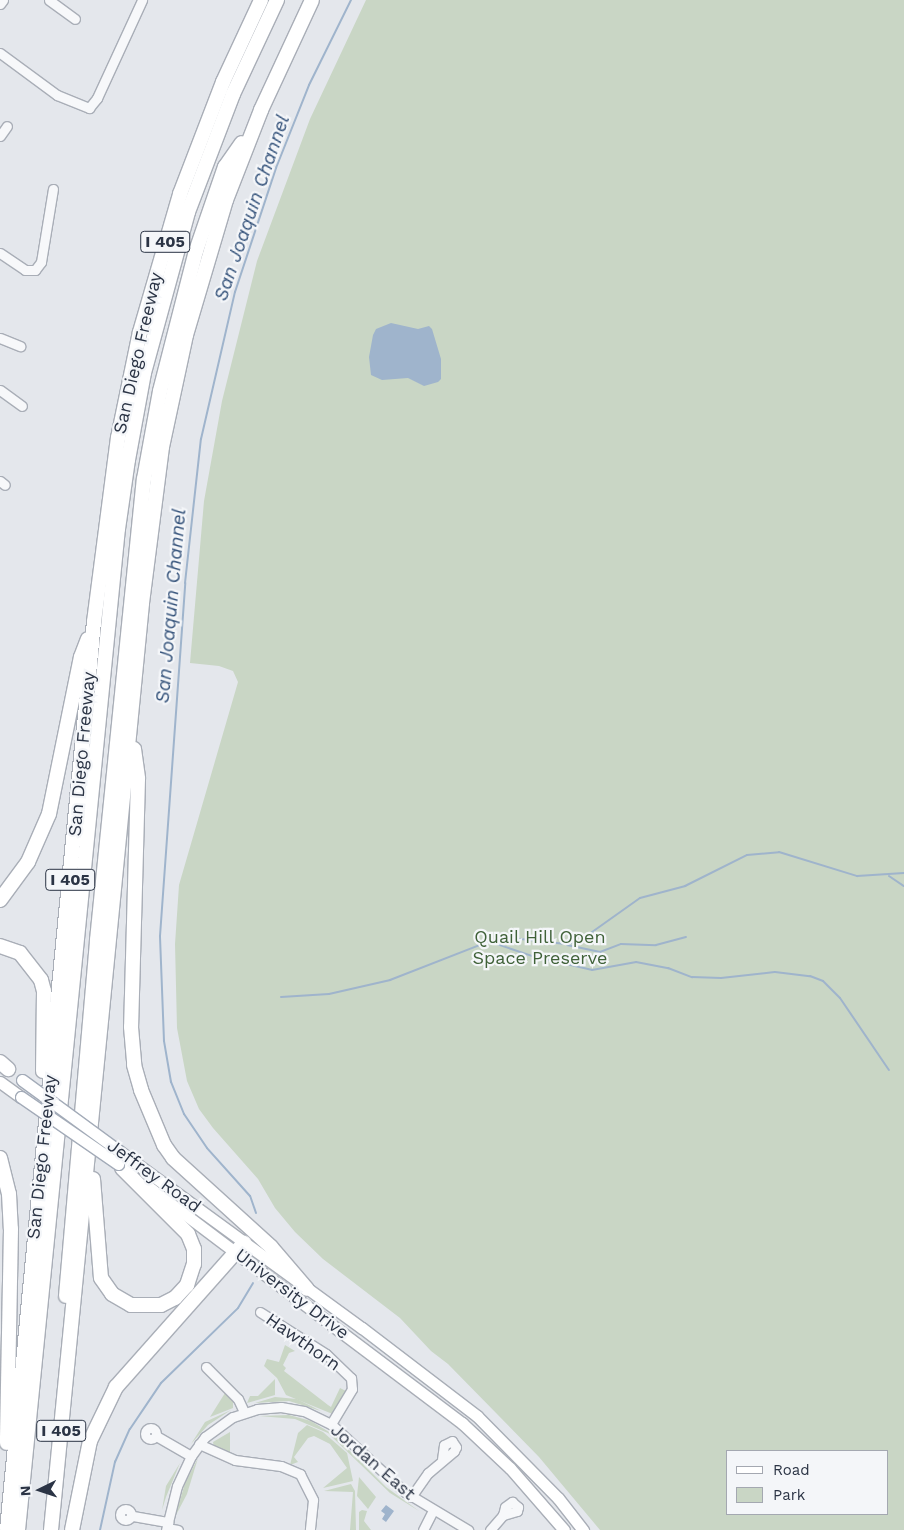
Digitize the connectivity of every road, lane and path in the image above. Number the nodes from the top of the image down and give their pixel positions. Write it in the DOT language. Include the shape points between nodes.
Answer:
graph roads {
  1 [pos="3,0"];
  2 [pos="49,0"];
  3 [pos="142,0"];
  4 [pos="261,0"];
  5 [pos="277,0"];
  6 [pos="312,0"];
  7 [pos="0,4"];
  8 [pos="75,20"];
  9 [pos="0,53"];
  10 [pos="255,124"];
  11 [pos="7,126"];
  12 [pos="0,136"];
  13 [pos="53,189"];
  14 [pos="0,253"];
  15 [pos="0,338"];
  16 [pos="20,346"];
  17 [pos="0,390"];
  18 [pos="22,406"];
  19 [pos="94,622"];
  20 [pos="131,726"];
  21 [pos="0,900"];
  22 [pos="0,946"];
  23 [pos="2,1065"];
  24 [pos="0,1082"];
  25 [pos="44,1138"];
  26 [pos="90,1154"];
  27 [pos="0,1158"];
  28 [pos="120,1166"];
  29 [pos="240,1248"];
  30 [pos="307,1289"];
  31 [pos="260,1312"];
  32 [pos="206,1367"];
  33 [pos="66,1386"];
  34 [pos="244,1412"];
  35 [pos="331,1424"];
  36 [pos="158,1437"];
  37 [pos="199,1444"];
  38 [pos="191,1456"];
  39 [pos="442,1459"];
  40 [pos="411,1497"];
  41 [pos="433,1510"];
  42 [pos="503,1515"];
  43 [pos="133,1516"];
  44 [pos="11,1527"];
  45 [pos="167,1527"];
  46 [pos="51,1530"];
  47 [pos="72,1530"];
  48 [pos="178,1530"];
  49 [pos="310,1530"];
  50 [pos="423,1530"];
  51 [pos="468,1530"];
  52 [pos="490,1530"];
  53 [pos="564,1530"];
  54 [pos="583,1530"];
  1 -- 7 [label="street"];
  2 -- 8 [label="street"];
  3 -- 9 [label="street" via="93,104 83,107 57,95"];
  4 -- 19 [label="highway, San Diego Freeway / I 405" via="206,122 154,277 118,438"];
  5 -- 44 [label="highway" via="233,94 188,212 144,373 128,460"];
  6 -- 10 [label="highway, San Diego Freeway / I 405"];
  10 -- 20 [label="highway, San Diego Freeway / I 405" via="212,242 176,375 154,502"];
  10 -- 33 [label="highway, San Diego Freeway" via="225,167 196,252 164,372 144,479 72,1223 61,1353"];
  11 -- 12 [label="street"];
  13 -- 14 [label="street" via="41,262 34,270 25,270"];
  15 -- 16 [label="street"];
  17 -- 18 [label="street"];
  19 -- 21 [label="highway" via="81,657 49,814 28,862"];
  19 -- 25 [label="highway, San Diego Freeway / I 405"];
  20 -- 26 [label="highway, San Diego Freeway / I 405"];
  20 -- 30 [label="highway" via="138,779 131,1028 140,1090 173,1158 271,1247"];
  22 -- 25 [label="highway" via="20,953 30,962 44,991"];
  23 -- 29 [label="main road, Jeffrey Road, bridge" via="119,1151"];
  24 -- 28 [label="main road, University Drive, bridge"];
  25 -- 44 [label="highway, San Diego Freeway / I 405"];
  26 -- 28 [label="highway" via="101,1278 112,1294 131,1305 161,1305 182,1292 190,1278 195,1257 192,1241"];
  26 -- 33 [label="highway, San Diego Freeway / I 405"];
  27 -- 44 [label="highway" via="9,1194 11,1228"];
  28 -- 29 [label="main road, University Drive"];
  29 -- 30 [label="main road, Jeffrey Road"];
  29 -- 47 [label="highway" via="116,1386 90,1441"];
  29 -- 53 [label="main road, University Drive" via="462,1423 510,1468"];
  30 -- 54 [label="main road, University Drive" via="477,1416 558,1498"];
  31 -- 35 [label="street, Hawthorn" via="326,1354 351,1378 352,1389"];
  32 -- 34 [label="street" via="238,1399"];
  33 -- 46 [label="highway, San Diego Freeway / I 405"];
  34 -- 35 [label="street, Jordan East" via="269,1407 292,1408"];
  34 -- 37 [label="street, Jordan East" via="222,1422"];
  35 -- 40 [label="street, Jordan East"];
  36 -- 38 [label="street"];
  37 -- 38 [label="street, Jordan East"];
  37 -- 49 [label="street" via="235,1460 281,1466 300,1474 313,1500"];
  38 -- 45 [label="street, Jordan East" via="177,1486"];
  39 -- 40 [label="street"];
  40 -- 41 [label="street, Jordan East"];
  41 -- 50 [label="street"];
  41 -- 51 [label="street, Jordan East"];
  42 -- 52 [label="street"];
  43 -- 45 [label="street"];
  45 -- 48 [label="street"];
}
